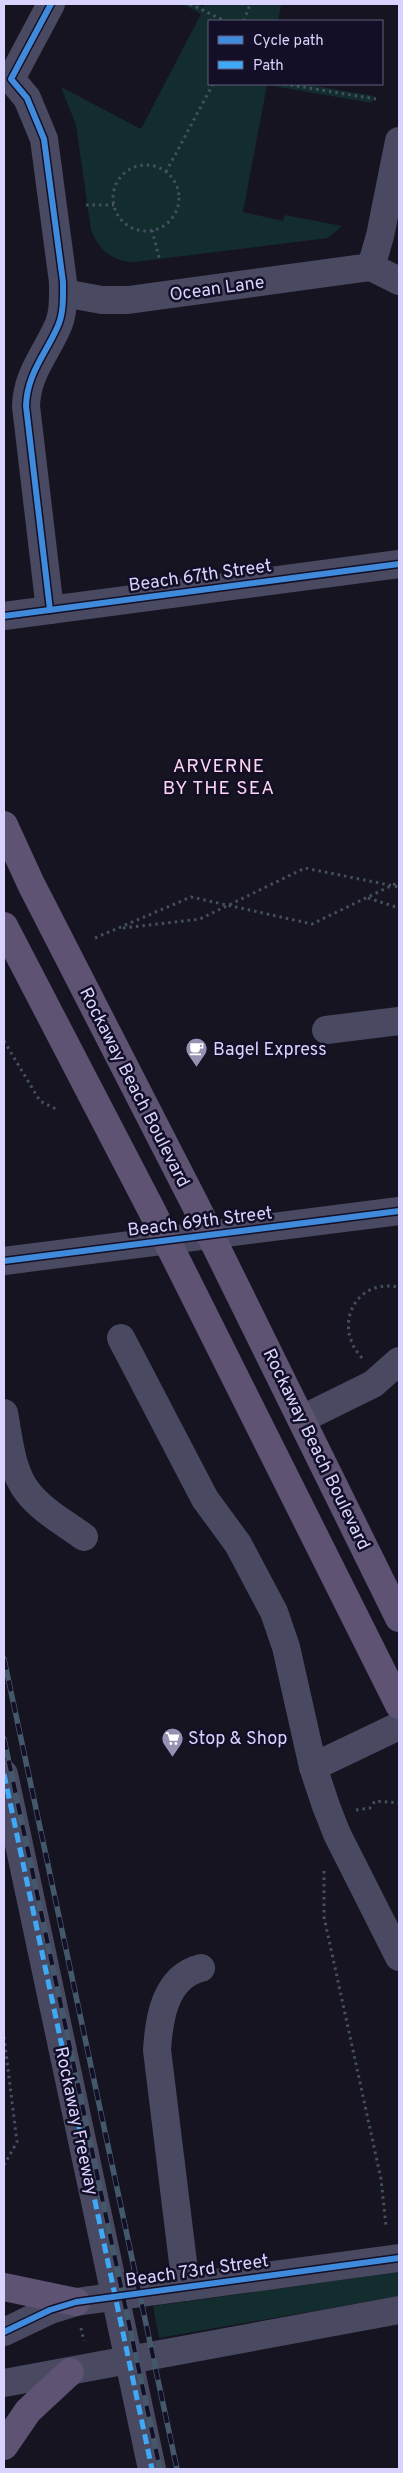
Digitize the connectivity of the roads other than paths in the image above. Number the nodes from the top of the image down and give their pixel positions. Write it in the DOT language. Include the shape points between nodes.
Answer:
graph roads {
  1 [pos="51,4"];
  2 [pos="8,76"];
  3 [pos="399,141"];
  4 [pos="371,267"];
  5 [pos="399,281"];
  6 [pos="63,293"];
  7 [pos="399,564"];
  8 [pos="50,610"];
  9 [pos="4,616"];
  10 [pos="4,825"];
  11 [pos="50,922"];
  12 [pos="7,933"];
  13 [pos="399,1021"];
  14 [pos="326,1030"];
  15 [pos="399,1210"];
  16 [pos="211,1235"];
  17 [pos="167,1241"];
  18 [pos="4,1261"];
  19 [pos="121,1338"];
  20 [pos="399,1361"];
  21 [pos="4,1413"];
  22 [pos="302,1419"];
  23 [pos="84,1537"];
  24 [pos="399,1618"];
  25 [pos="399,1705"];
  26 [pos="399,1726"];
  27 [pos="314,1767"];
  28 [pos="4,1774"];
  29 [pos="399,1957"];
  30 [pos="201,1968"];
  31 [pos="399,2258"];
  32 [pos="186,2287"];
  33 [pos="4,2288"];
  34 [pos="114,2296"];
  35 [pos="399,2310"];
  36 [pos="78,2312"];
  37 [pos="4,2332"];
  38 [pos="128,2360"];
  39 [pos="70,2372"];
  40 [pos="4,2383"];
  41 [pos="4,2446"];
  42 [pos="152,2469"];
  1 -- 2 [label="street"];
  2 -- 6 [label="street" via="27,98 44,139"];
  3 -- 4 [label="street"];
  4 -- 5 [label="street"];
  4 -- 6 [label="street, Ocean Lane" via="128,300 102,300"];
  6 -- 8 [label="street" via="58,326 33,370 26,406"];
  7 -- 8 [label="street, Beach 67th Street"];
  8 -- 9 [label="street, Beach 67th Street"];
  10 -- 11 [label="main road, Rockaway Beach Boulevard"];
  11 -- 12 [label="main road"];
  11 -- 16 [label="main road, Rockaway Beach Boulevard"];
  12 -- 17 [label="main road"];
  13 -- 14 [label="street"];
  15 -- 16 [label="street, Beach 69th Street"];
  16 -- 17 [label="street, Beach 69th Street"];
  16 -- 22 [label="main road, Rockaway Beach Boulevard"];
  17 -- 18 [label="street, Beach 69th Street"];
  17 -- 25 [label="main road"];
  19 -- 27 [label="street" via="205,1499 238,1544 274,1612 286,1648"];
  20 -- 22 [label="street" via="373,1384"];
  21 -- 23 [label="street" via="16,1467 27,1491"];
  22 -- 24 [label="main road, Rockaway Beach Boulevard"];
  26 -- 27 [label="street"];
  27 -- 29 [label="street" via="332,1822"];
  28 -- 34 [label="street, Rockaway Freeway"];
  30 -- 32 [label="street" via="183,1975 171,1991 160,2018 157,2050"];
  31 -- 32 [label="street, Beach 73rd Street"];
  32 -- 34 [label="street, Beach 73rd Street"];
  33 -- 36 [label="main road"];
  34 -- 36 [label="street, Beach 73rd Street"];
  34 -- 38 [label="street, Rockaway Freeway"];
  35 -- 38 [label="street"];
  36 -- 37 [label="street, Beach 73rd Street" via="50,2310"];
  38 -- 39 [label="street"];
  38 -- 42 [label="street, Rockaway Freeway"];
  39 -- 40 [label="street"];
  39 -- 41 [label="main road" via="28,2411"];
}
